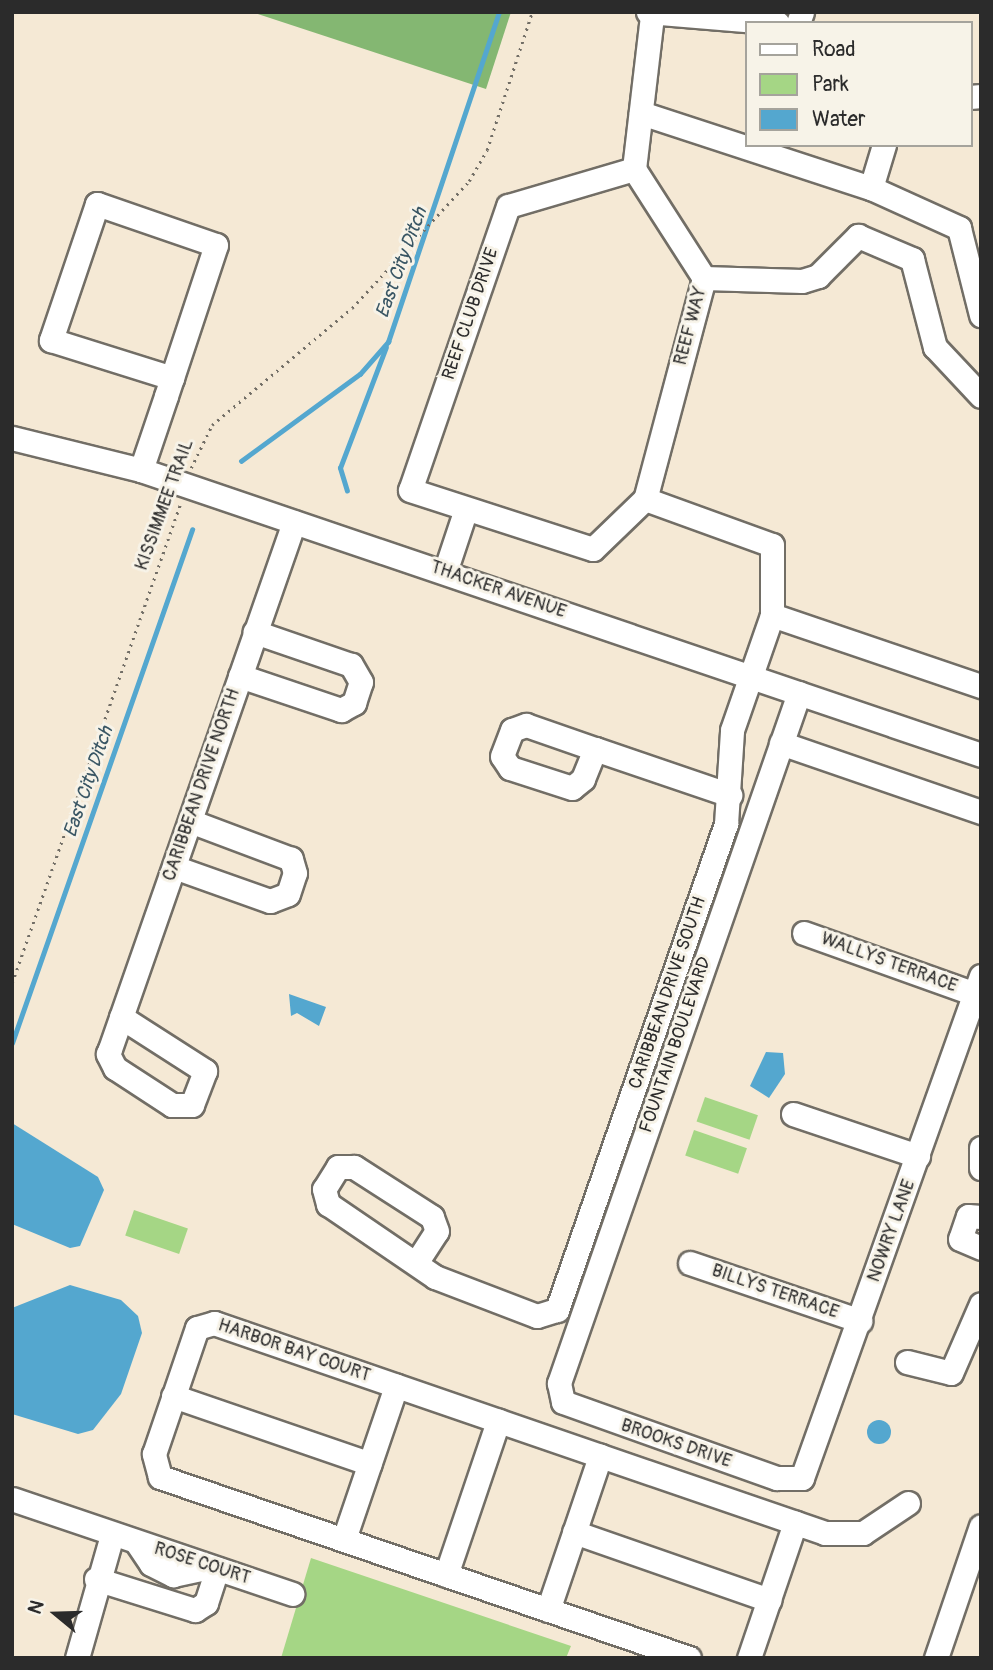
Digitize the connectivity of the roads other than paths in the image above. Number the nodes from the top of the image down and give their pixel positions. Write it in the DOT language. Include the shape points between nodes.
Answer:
graph roads {
  1 [pos="650,14"];
  2 [pos="750,21"];
  3 [pos="641,113"];
  4 [pos="744,147"];
  5 [pos="745,147"];
  6 [pos="883,147"];
  7 [pos="634,169"];
  8 [pos="871,188"];
  9 [pos="704,278"];
  10 [pos="981,314"];
  11 [pos="172,378"];
  12 [pos="981,396"];
  13 [pos="12,438"];
  14 [pos="141,470"];
  15 [pos="645,499"];
  16 [pos="466,509"];
  17 [pos="294,522"];
  18 [pos="445,572"];
  19 [pos="772,615"];
  20 [pos="255,632"];
  21 [pos="240,676"];
  22 [pos="750,676"];
  23 [pos="981,686"];
  24 [pos="799,693"];
  25 [pos="781,743"];
  26 [pos="595,748"];
  27 [pos="981,755"];
  28 [pos="730,795"];
  29 [pos="981,812"];
  30 [pos="190,821"];
  31 [pos="174,866"];
  32 [pos="804,933"];
  33 [pos="978,985"];
  34 [pos="121,1017"];
  35 [pos="793,1114"];
  36 [pos="981,1148"];
  37 [pos="918,1156"];
  38 [pos="981,1168"];
  39 [pos="981,1217"];
  40 [pos="981,1248"];
  41 [pos="416,1263"];
  42 [pos="690,1263"];
  43 [pos="981,1304"];
  44 [pos="860,1321"];
  45 [pos="907,1362"];
  46 [pos="397,1386"];
  47 [pos="173,1396"];
  48 [pos="560,1398"];
  49 [pos="498,1421"];
  50 [pos="600,1456"];
  51 [pos="370,1464"];
  52 [pos="797,1481"];
  53 [pos="12,1499"];
  54 [pos="908,1503"];
  55 [pos="795,1523"];
  56 [pos="981,1526"];
  57 [pos="574,1532"];
  58 [pos="111,1535"];
  59 [pos="344,1539"];
  60 [pos="214,1568"];
  61 [pos="446,1575"];
  62 [pos="96,1579"];
  63 [pos="292,1594"];
  64 [pos="769,1600"];
  65 [pos="548,1610"];
  66 [pos="77,1658"];
  67 [pos="689,1658"];
  68 [pos="749,1658"];
  69 [pos="936,1658"];
  1 -- 2 [label="street"];
  1 -- 3 [label="street"];
  3 -- 4 [label="street"];
  3 -- 7 [label="street"];
  5 -- 8 [label="street"];
  6 -- 8 [label="street"];
  7 -- 9 [label="street, REEF WAY"];
  7 -- 16 [label="street, REEF CLUB DRIVE" via="508,206 410,491"];
  8 -- 10 [label="street" via="959,228"];
  9 -- 12 [label="street" via="802,281 818,276 858,236 912,259 935,347"];
  9 -- 15 [label="street, REEF WAY"];
  11 -- 11 [label="street" via="216,245 97,204 51,340"];
  11 -- 14 [label="street"];
  13 -- 14 [label="street, THACKER AVENUE"];
  14 -- 17 [label="street, THACKER AVENUE"];
  15 -- 16 [label="street, REEF CLUB DRIVE" via="593,549"];
  15 -- 19 [label="street" via="772,545"];
  16 -- 18 [label="street"];
  17 -- 18 [label="street, THACKER AVENUE"];
  17 -- 20 [label="street, CARIBBEAN DRIVE NORTH"];
  18 -- 22 [label="street, THACKER AVENUE"];
  19 -- 22 [label="street"];
  19 -- 23 [label="street"];
  20 -- 21 [label="street, CARIBBEAN DRIVE NORTH"];
  20 -- 21 [label="street" via="351,665 361,682 354,703 341,710"];
  21 -- 30 [label="street, CARIBBEAN DRIVE NORTH"];
  22 -- 24 [label="street, THACKER AVENUE"];
  22 -- 28 [label="street, CARIBBEAN DRIVE SOUTH" via="732,730"];
  24 -- 25 [label="street, FOUNTAIN BOULEVARD"];
  24 -- 27 [label="street, THACKER AVENUE"];
  25 -- 29 [label="street"];
  25 -- 48 [label="street, FOUNTAIN BOULEVARD" via="559,1383"];
  26 -- 28 [label="street"];
  28 -- 41 [label="street, CARIBBEAN DRIVE SOUTH" via="726,824 554,1314 537,1316 452,1286"];
  30 -- 31 [label="street, CARIBBEAN DRIVE NORTH"];
  30 -- 31 [label="street" via="291,859 295,873 288,894 270,901"];
  31 -- 34 [label="street, CARIBBEAN DRIVE NORTH"];
  32 -- 33 [label="street, WALLYS TERRACE"];
  33 -- 37 [label="street, NOWRY LANE"];
  34 -- 34 [label="street, CARIBBEAN DRIVE NORTH" via="110,1049 111,1065 178,1108 192,1105 204,1085 201,1067"];
  35 -- 37 [label="street"];
  36 -- 38 [label="street"];
  37 -- 44 [label="street, NOWRY LANE"];
  39 -- 40 [label="street" via="968,1216 960,1239"];
  41 -- 41 [label="street" via="328,1204 324,1189 338,1167 354,1167 435,1221 437,1231"];
  42 -- 44 [label="street, BILLYS TERRACE"];
  43 -- 45 [label="street" via="951,1373"];
  44 -- 52 [label="street, NOWRY LANE" via="811,1466"];
  46 -- 47 [label="street, HARBOR BAY COURT" via="205,1322 195,1332"];
  46 -- 49 [label="street, HARBOR BAY COURT"];
  46 -- 51 [label="street"];
  47 -- 51 [label="street"];
  47 -- 59 [label="street, HARBOR BAY COURT" via="154,1454 160,1477"];
  48 -- 52 [label="street, BROOKS DRIVE" via="572,1408"];
  49 -- 50 [label="street, HARBOR BAY COURT"];
  49 -- 61 [label="street"];
  50 -- 55 [label="street, HARBOR BAY COURT"];
  50 -- 57 [label="street"];
  51 -- 59 [label="street"];
  53 -- 58 [label="street, ROSE COURT"];
  54 -- 55 [label="street, HARBOR BAY COURT" via="855,1535"];
  55 -- 64 [label="street"];
  56 -- 69 [label="street"];
  57 -- 64 [label="street"];
  57 -- 65 [label="street"];
  58 -- 60 [label="street, ROSE COURT"];
  58 -- 62 [label="street"];
  59 -- 61 [label="street, HARBOR BAY COURT"];
  60 -- 62 [label="street" via="206,1603 195,1610"];
  60 -- 63 [label="street, ROSE COURT"];
  61 -- 65 [label="street, HARBOR BAY COURT"];
  62 -- 66 [label="street"];
  64 -- 68 [label="street"];
  65 -- 67 [label="street, HARBOR BAY COURT"];
}
